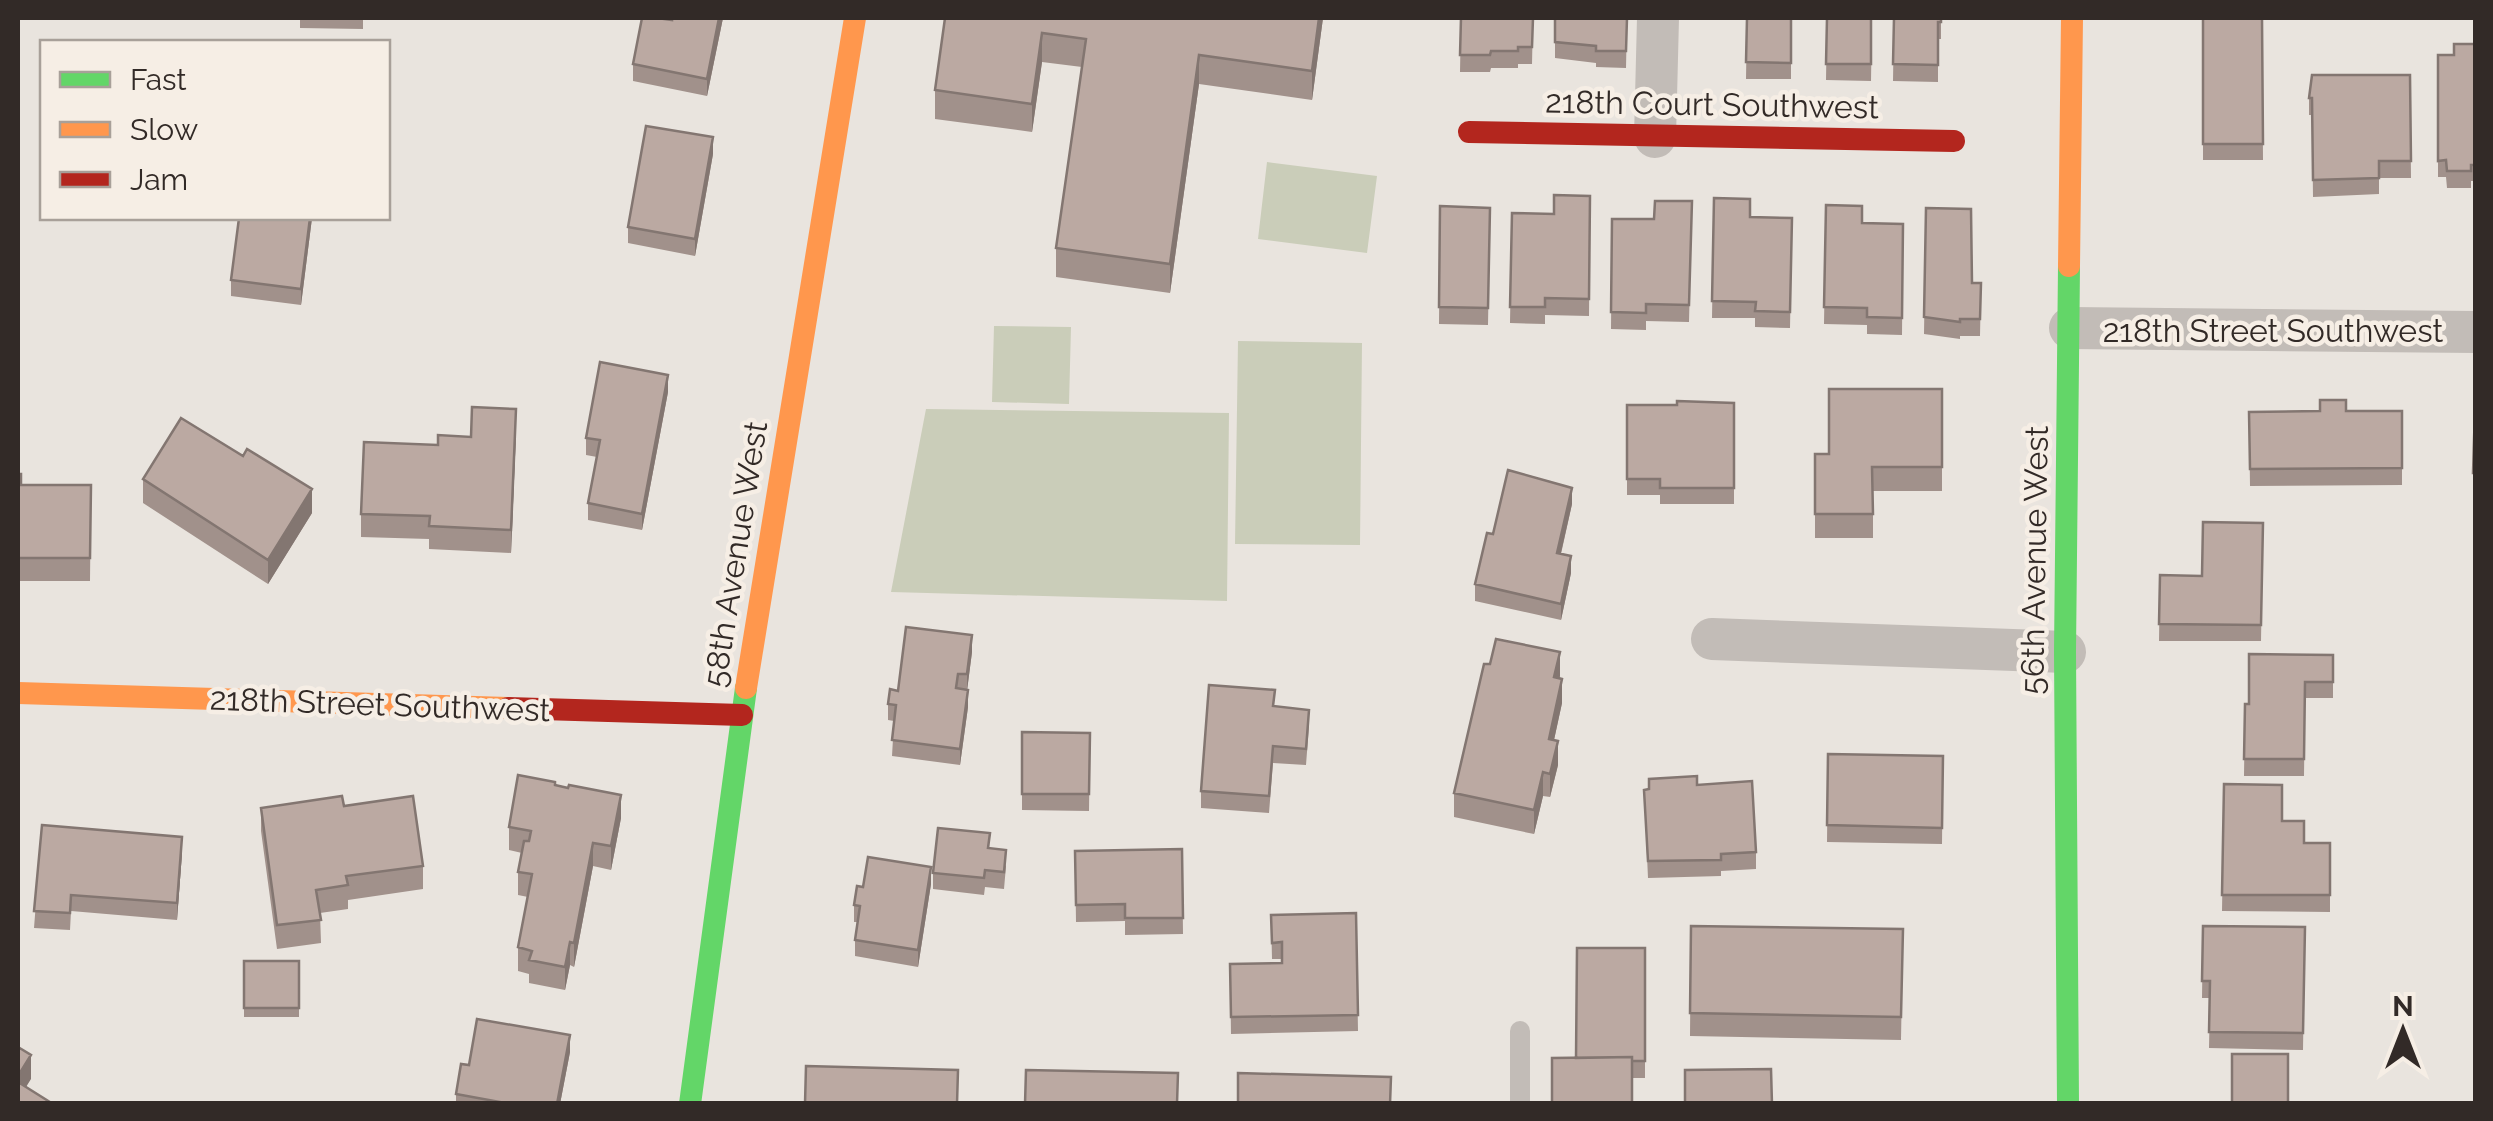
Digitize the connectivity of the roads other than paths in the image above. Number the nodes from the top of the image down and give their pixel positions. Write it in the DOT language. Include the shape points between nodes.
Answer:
graph roads {
  1 [pos="856,18"];
  2 [pos="1658,18"];
  3 [pos="2072,18"];
  4 [pos="1468,132"];
  5 [pos="1655,136"];
  6 [pos="1954,142"];
  7 [pos="2070,328"];
  8 [pos="2476,332"];
  9 [pos="1712,639"];
  10 [pos="2065,652"];
  11 [pos="18,694"];
  12 [pos="742,715"];
  13 [pos="1520,1031"];
  14 [pos="690,1104"];
  15 [pos="1520,1104"];
  16 [pos="2068,1104"];
  1 -- 12 [label="street, 58th Avenue West"];
  2 -- 5 [label="street"];
  3 -- 7 [label="street, 56th Avenue West"];
  4 -- 5 [label="street, 218th Court Southwest"];
  5 -- 6 [label="street, 218th Court Southwest"];
  7 -- 8 [label="street, 218th Street Southwest"];
  7 -- 10 [label="street, 56th Avenue West"];
  9 -- 10 [label="street"];
  10 -- 16 [label="street, 56th Avenue West"];
  11 -- 12 [label="street, 218th Street Southwest"];
  12 -- 14 [label="street, 58th Avenue West"];
  13 -- 15 [label="lane"];
}
